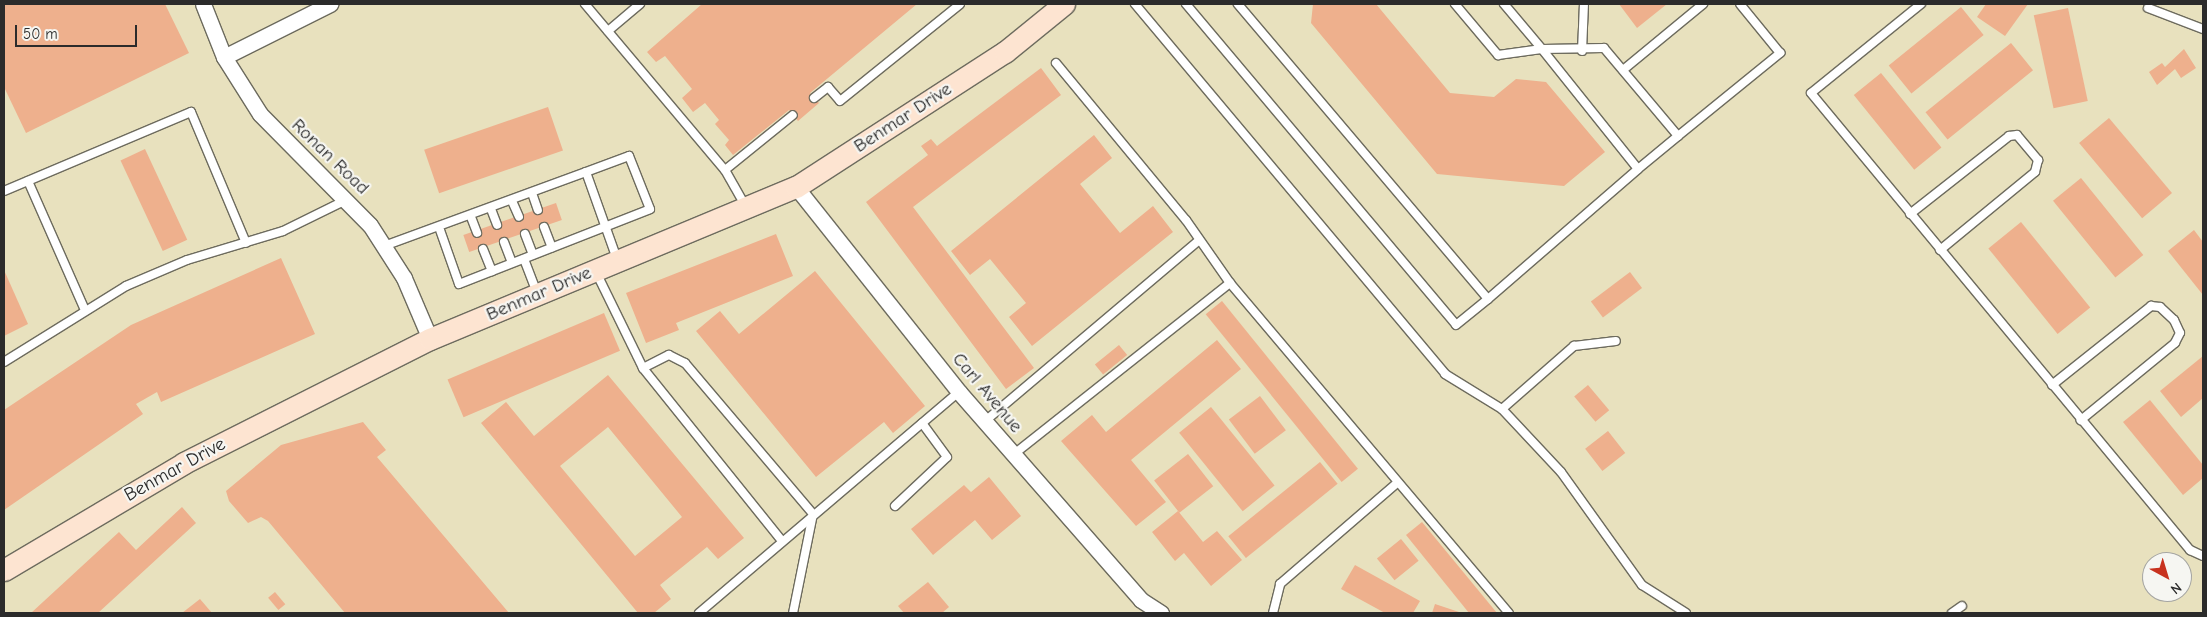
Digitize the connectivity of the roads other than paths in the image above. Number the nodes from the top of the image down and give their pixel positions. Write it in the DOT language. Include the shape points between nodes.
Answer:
graph roads {
  1 [pos="204,4"];
  2 [pos="330,4"];
  3 [pos="585,4"];
  4 [pos="640,4"];
  5 [pos="960,4"];
  6 [pos="1064,4"];
  7 [pos="1135,4"];
  8 [pos="1186,4"];
  9 [pos="1238,4"];
  10 [pos="1455,4"];
  11 [pos="1504,4"];
  12 [pos="1584,4"];
  13 [pos="1703,4"];
  14 [pos="1740,4"];
  15 [pos="1921,4"];
  16 [pos="2148,8"];
  17 [pos="2203,28"];
  18 [pos="608,31"];
  19 [pos="1542,49"];
  20 [pos="1582,51"];
  21 [pos="224,57"];
  22 [pos="1056,63"];
  23 [pos="1623,70"];
  24 [pos="814,98"];
  25 [pos="793,115"];
  26 [pos="1678,136"];
  27 [pos="725,170"];
  28 [pos="1638,170"];
  29 [pos="586,172"];
  30 [pos="28,180"];
  31 [pos="796,187"];
  32 [pos="4,191"];
  33 [pos="532,193"];
  34 [pos="346,200"];
  35 [pos="512,201"];
  36 [pos="747,208"];
  37 [pos="491,209"];
  38 [pos="538,210"];
  39 [pos="1910,214"];
  40 [pos="471,217"];
  41 [pos="519,217"];
  42 [pos="497,225"];
  43 [pos="606,226"];
  44 [pos="544,227"];
  45 [pos="440,230"];
  46 [pos="477,233"];
  47 [pos="525,234"];
  48 [pos="1198,240"];
  49 [pos="504,242"];
  50 [pos="246,243"];
  51 [pos="384,246"];
  52 [pos="552,248"];
  53 [pos="483,249"];
  54 [pos="1940,250"];
  55 [pos="533,255"];
  56 [pos="524,259"];
  57 [pos="618,261"];
  58 [pos="512,263"];
  59 [pos="492,271"];
  60 [pos="595,271"];
  61 [pos="1230,283"];
  62 [pos="538,294"];
  63 [pos="1488,299"];
  64 [pos="84,308"];
  65 [pos="430,340"];
  66 [pos="1616,341"];
  67 [pos="5,359"];
  68 [pos="643,368"];
  69 [pos="2052,385"];
  70 [pos="959,392"];
  71 [pos="1502,409"];
  72 [pos="2081,420"];
  73 [pos="984,422"];
  74 [pos="922,423"];
  75 [pos="1013,454"];
  76 [pos="1396,484"];
  77 [pos="895,506"];
  78 [pos="813,514"];
  79 [pos="782,541"];
  80 [pos="2203,556"];
  81 [pos="4,570"];
  82 [pos="1962,606"];
  83 [pos="699,613"];
  84 [pos="793,613"];
  85 [pos="1161,613"];
  86 [pos="1273,613"];
  87 [pos="1509,613"];
  88 [pos="1686,613"];
  89 [pos="1952,613"];
  1 -- 21 [label="street, Ronan Road"];
  2 -- 21 [label="street"];
  3 -- 18 [label="lane"];
  4 -- 18 [label="lane"];
  5 -- 24 [label="lane" via="840,101 828,87"];
  6 -- 31 [label="street, Benmar Drive" via="1005,52"];
  7 -- 71 [label="lane" via="1445,374"];
  8 -- 63 [label="lane" via="1456,325"];
  9 -- 63 [label="lane"];
  10 -- 19 [label="lane" via="1498,55"];
  11 -- 19 [label="lane"];
  12 -- 20 [label="lane"];
  13 -- 23 [label="lane"];
  14 -- 26 [label="lane" via="1780,54"];
  15 -- 39 [label="lane" via="1811,93"];
  16 -- 17 [label="lane"];
  18 -- 27 [label="lane"];
  19 -- 20 [label="lane"];
  19 -- 28 [label="lane"];
  20 -- 23 [label="lane" via="1604,48"];
  21 -- 34 [label="street, Ronan Road" via="282,140"];
  22 -- 48 [label="lane"];
  23 -- 26 [label="lane"];
  25 -- 27 [label="lane"];
  26 -- 28 [label="lane"];
  27 -- 36 [label="lane"];
  28 -- 63 [label="lane"];
  29 -- 33 [label="lane"];
  29 -- 43 [label="lane"];
  29 -- 43 [label="lane" via="629,156 650,209"];
  30 -- 32 [label="lane"];
  30 -- 50 [label="lane" via="191,112"];
  30 -- 64 [label="lane"];
  31 -- 36 [label="street, Benmar Drive"];
  31 -- 70 [label="street, Carl Avenue"];
  33 -- 35 [label="lane"];
  33 -- 38 [label="lane"];
  34 -- 50 [label="lane"];
  34 -- 51 [label="street, Ronan Road"];
  35 -- 37 [label="lane"];
  35 -- 41 [label="lane"];
  36 -- 57 [label="street, Benmar Drive"];
  37 -- 40 [label="lane"];
  37 -- 42 [label="lane"];
  39 -- 54 [label="lane"];
  39 -- 54 [label="lane" via="2008,136 2017,135 2028,147 2038,160 2035,172"];
  40 -- 45 [label="lane"];
  40 -- 46 [label="lane"];
  43 -- 52 [label="lane"];
  43 -- 57 [label="lane"];
  44 -- 52 [label="lane"];
  45 -- 51 [label="lane" via="437,224"];
  45 -- 59 [label="lane" via="459,284"];
  47 -- 55 [label="lane"];
  48 -- 61 [label="lane"];
  48 -- 73 [label="lane"];
  49 -- 58 [label="lane"];
  50 -- 64 [label="lane" via="187,260"];
  51 -- 65 [label="street, Ronan Road" via="404,278"];
  52 -- 55 [label="lane"];
  53 -- 59 [label="lane"];
  54 -- 69 [label="lane"];
  55 -- 56 [label="lane"];
  56 -- 58 [label="lane"];
  56 -- 62 [label="lane"];
  57 -- 60 [label="street, Benmar Drive"];
  58 -- 59 [label="lane"];
  60 -- 62 [label="street, Benmar Drive"];
  60 -- 68 [label="lane"];
  61 -- 75 [label="lane"];
  61 -- 76 [label="lane"];
  62 -- 65 [label="street, Benmar Drive"];
  64 -- 67 [label="lane"];
  65 -- 81 [label="street, Benmar Drive" via="184,463"];
  66 -- 71 [label="lane" via="1574,346"];
  68 -- 78 [label="lane" via="669,355 685,363"];
  68 -- 79 [label="lane"];
  69 -- 72 [label="lane"];
  69 -- 72 [label="lane" via="2151,306 2160,307 2174,320 2180,333 2175,343"];
  70 -- 73 [label="street, Carl Avenue"];
  70 -- 74 [label="lane"];
  71 -- 88 [label="lane" via="1561,472 1642,585"];
  72 -- 80 [label="lane" via="2190,550"];
  73 -- 75 [label="street, Carl Avenue"];
  74 -- 77 [label="lane" via="947,457"];
  74 -- 78 [label="lane"];
  75 -- 85 [label="street, Carl Avenue" via="1141,600"];
  76 -- 86 [label="lane" via="1280,584"];
  76 -- 87 [label="lane"];
  78 -- 79 [label="lane"];
  78 -- 84 [label="lane"];
  79 -- 83 [label="lane"];
  82 -- 89 [label="lane"];
}
